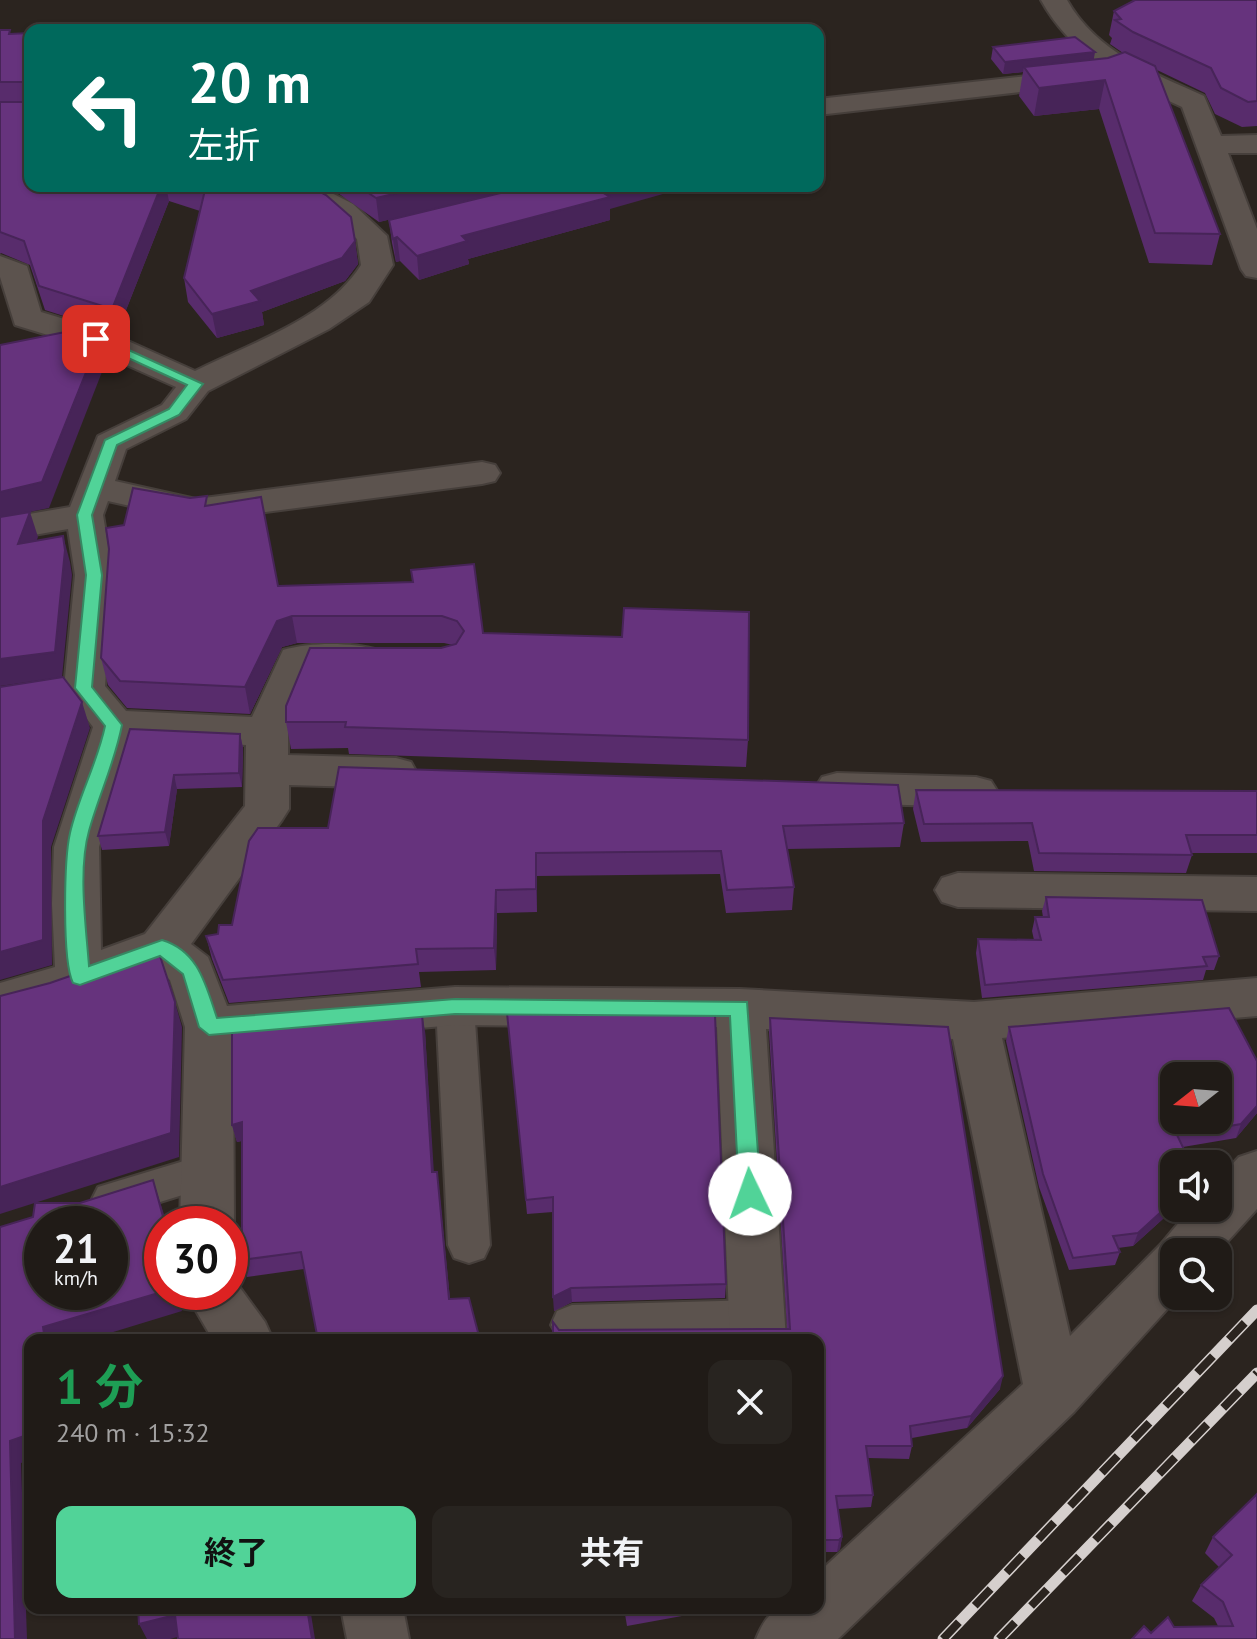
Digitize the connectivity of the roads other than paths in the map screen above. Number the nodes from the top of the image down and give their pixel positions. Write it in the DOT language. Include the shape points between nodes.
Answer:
graph roads {
  1 [pos="1054,0"];
  2 [pos="1119,67"];
  3 [pos="824,106"];
  4 [pos="1257,144"];
  5 [pos="1210,145"];
  6 [pos="308,192"];
  7 [pos="0,265"];
  8 [pos="1257,269"];
  9 [pos="96,339"];
  10 [pos="27,353"];
  11 [pos="196,384"];
  12 [pos="482,473"];
  13 [pos="90,501"];
  14 [pos="0,530"];
  15 [pos="400,659"];
  16 [pos="114,725"];
  17 [pos="267,750"];
  18 [pos="441,775"];
  19 [pos="804,787"];
  20 [pos="1020,792"];
  21 [pos="958,890"];
  22 [pos="1257,894"];
  23 [pos="162,947"];
  24 [pos="80,978"];
  25 [pos="1257,997"];
  26 [pos="0,1002"];
  27 [pos="455,1006"];
  28 [pos="740,1008"];
  29 [pos="974,1021"];
  30 [pos="209,1027"];
  31 [pos="207,1171"];
  32 [pos="1257,1173"];
  33 [pos="91,1206"];
  34 [pos="207,1206"];
  35 [pos="1197,1238"];
  36 [pos="469,1245"];
  37 [pos="1160,1278"];
  38 [pos="224,1310"];
  39 [pos="572,1325"];
  40 [pos="758,1329"];
  41 [pos="241,1334"];
  42 [pos="1054,1393"];
  43 [pos="824,1609"];
  44 [pos="373,1614"];
  45 [pos="772,1614"];
  46 [pos="819,1614"];
  47 [pos="378,1639"];
  48 [pos="773,1639"];
  49 [pos="787,1639"];
  1 -- 2 [label="street" via="1065,24"];
  2 -- 3 [label="street" via="1102,76"];
  2 -- 5 [label="street" via="1194,102"];
  4 -- 5 [label="street"];
  5 -- 8 [label="street"];
  6 -- 11 [label="street" via="387,232 377,265 358,295 317,322"];
  7 -- 9 [label="street" via="16,273 26,318"];
  9 -- 10 [label="street"];
  9 -- 11 [label="street"];
  11 -- 13 [label="street" via="174,412 110,443"];
  12 -- 13 [label="street" via="196,510"];
  13 -- 14 [label="street"];
  13 -- 16 [label="street" via="94,575 70,690"];
  15 -- 17 [label="street" via="297,659"];
  16 -- 17 [label="street"];
  16 -- 24 [label="street" via="79,834 75,907"];
  17 -- 18 [label="street"];
  17 -- 23 [label="street" via="267,809"];
  19 -- 20 [label="street"];
  21 -- 22 [label="street"];
  23 -- 24 [label="street"];
  23 -- 30 [label="street" via="191,970"];
  24 -- 26 [label="street"];
  25 -- 29 [label="street"];
  27 -- 28 [label="street"];
  27 -- 30 [label="street"];
  27 -- 36 [label="lane"];
  28 -- 29 [label="street"];
  28 -- 40 [label="street"];
  29 -- 42 [label="street"];
  30 -- 31 [label="street"];
  31 -- 33 [label="lane"];
  31 -- 34 [label="street"];
  32 -- 35 [label="street"];
  37 -- 42 [label="street"];
  38 -- 41 [label="street"];
  39 -- 40 [label="lane"];
  42 -- 43 [label="street"];
  44 -- 47 [label="street"];
  45 -- 48 [label="street"];
  46 -- 49 [label="street"];
}
